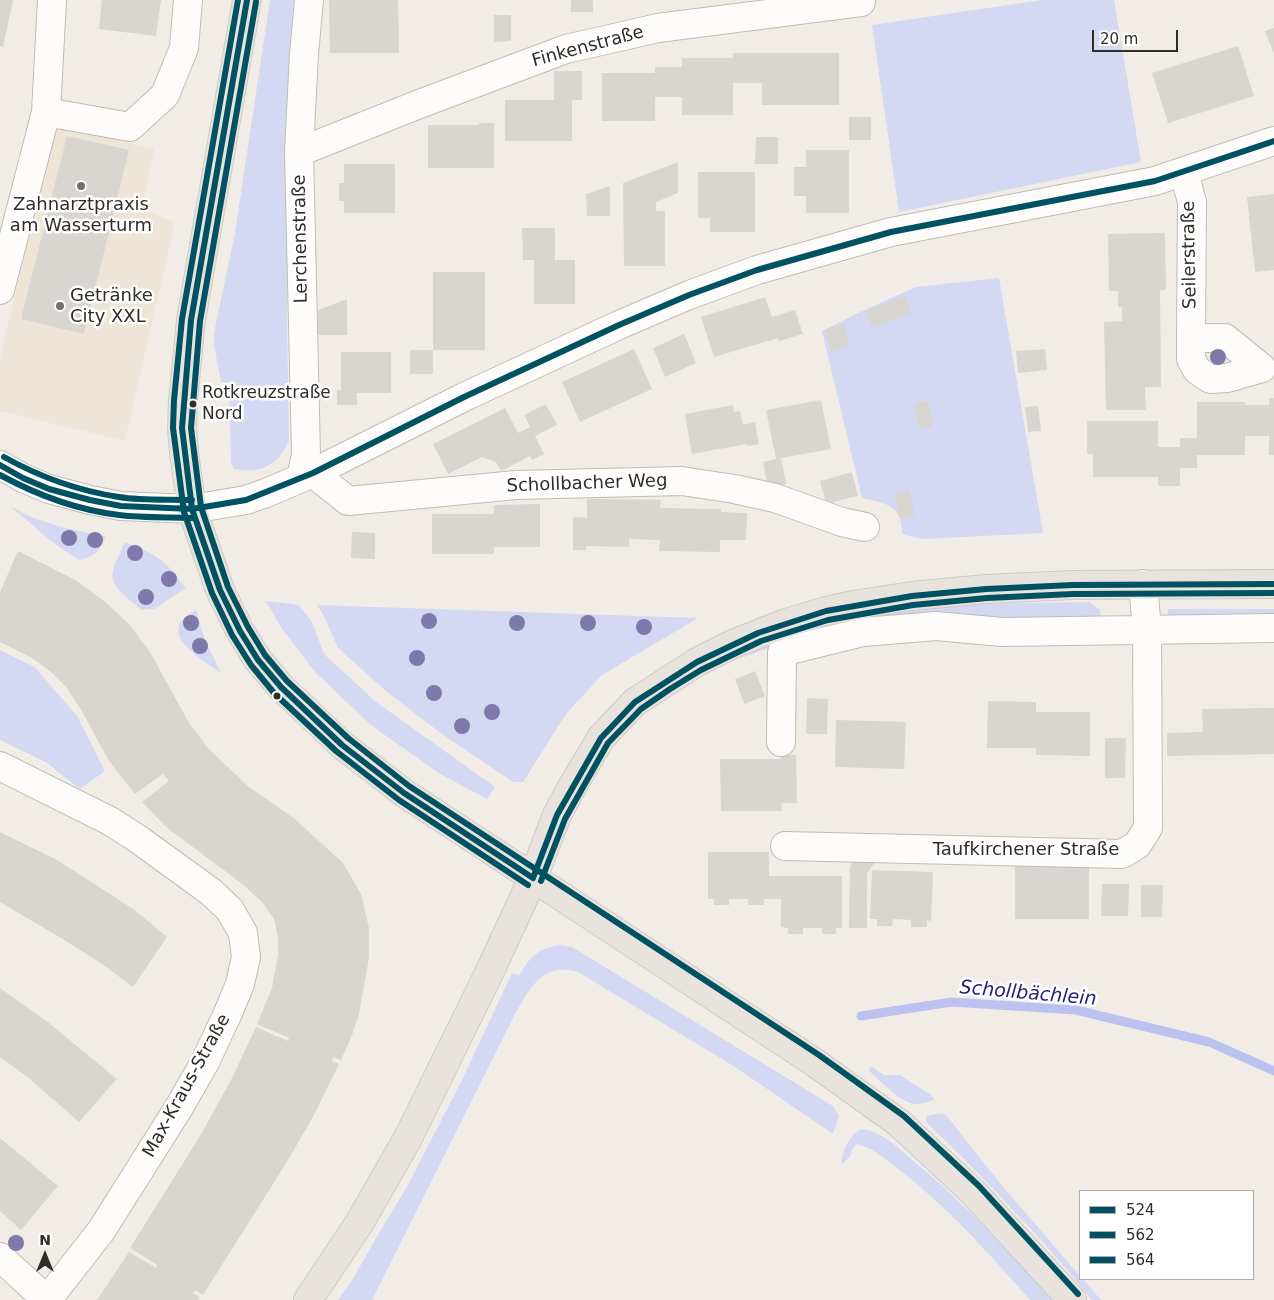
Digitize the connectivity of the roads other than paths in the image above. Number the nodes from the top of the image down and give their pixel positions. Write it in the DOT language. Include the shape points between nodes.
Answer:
graph roads {
  1 [pos="52,0"];
  2 [pos="188,0"];
  3 [pos="247,0"];
  4 [pos="309,0"];
  5 [pos="861,2"];
  6 [pos="46,112"];
  7 [pos="1274,141"];
  8 [pos="299,152"];
  9 [pos="1184,173"];
  10 [pos="0,290"];
  11 [pos="1191,338"];
  12 [pos="1268,367"];
  13 [pos="0,465"];
  14 [pos="307,475"];
  15 [pos="192,509"];
  16 [pos="865,528"];
  17 [pos="1143,584"];
  18 [pos="1274,584"];
  19 [pos="1274,628"];
  20 [pos="1147,630"];
  21 [pos="781,742"];
  22 [pos="0,766"];
  23 [pos="785,846"];
  24 [pos="533,878"];
  25 [pos="0,1257"];
  26 [pos="47,1300"];
  27 [pos="308,1300"];
  28 [pos="1072,1300"];
  1 -- 6 [label="street"];
  2 -- 6 [label="street" via="184,48 165,95 130,128"];
  3 -- 15 [label="main road" via="191,320 182,428"];
  4 -- 8 [label="street, Lerchenstraße"];
  5 -- 8 [label="street, Finkenstraße" via="658,28 566,49"];
  6 -- 10 [label="street"];
  7 -- 9 [label="street"];
  8 -- 14 [label="street, Lerchenstraße"];
  9 -- 11 [label="street, Seilerstraße" via="1192,202"];
  9 -- 14 [label="street" via="891,232 757,270 689,294 619,325"];
  11 -- 12 [label="street, Seilerstraße" via="1225,338"];
  11 -- 12 [label="street, Seilerstraße" via="1191,359 1197,370 1210,379"];
  13 -- 15 [label="street" via="23,478 90,500 121,506"];
  14 -- 15 [label="street" via="246,500"];
  14 -- 16 [label="street, Schollbacher Weg" via="348,501 516,485 682,481 775,498"];
  15 -- 24 [label="main road" via="220,590 240,631 258,660 281,687 342,744 404,794"];
  17 -- 18 [label="main road"];
  17 -- 20 [label="street, Taufkirchener Straße"];
  17 -- 24 [label="main road" via="986,589 912,596 826,611 733,644 697,662 635,702 601,738 557,815"];
  19 -- 20 [label="street"];
  20 -- 21 [label="street" via="1002,632 936,626 863,632 782,652"];
  20 -- 23 [label="street, Taufkirchener Straße" via="1148,828 1137,845 1122,854 870,852"];
  22 -- 26 [label="street, Max-Kraus-Straße" via="110,821 211,892 230,910 243,933 246,957 240,984 228,1013 178,1109 102,1232"];
  24 -- 27 [label="main road" via="408,1138 360,1222"];
  24 -- 28 [label="main road" via="814,1062 899,1123 973,1192"];
  25 -- 26 [label="street"];
}
